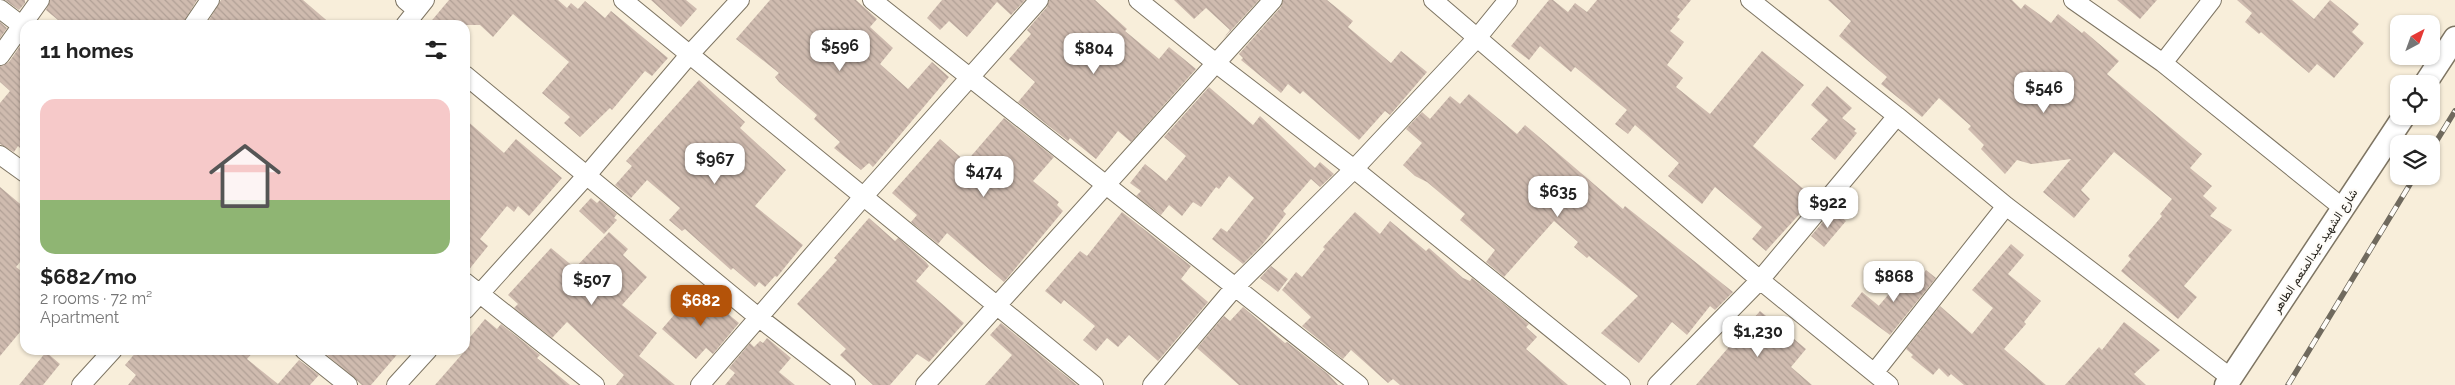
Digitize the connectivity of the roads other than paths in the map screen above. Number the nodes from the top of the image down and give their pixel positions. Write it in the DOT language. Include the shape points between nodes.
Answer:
graph roads {
  1 [pos="40,0"];
  2 [pos="210,0"];
  3 [pos="623,0"];
  4 [pos="740,0"];
  5 [pos="872,0"];
  6 [pos="1039,0"];
  7 [pos="1138,0"];
  8 [pos="1273,0"];
  9 [pos="1433,0"];
  10 [pos="1508,0"];
  11 [pos="1750,0"];
  12 [pos="2073,0"];
  13 [pos="2212,0"];
  14 [pos="416,3"];
  15 [pos="0,9"];
  16 [pos="25,20"];
  17 [pos="196,20"];
  18 [pos="408,20"];
  19 [pos="20,24"];
  20 [pos="20,26"];
  21 [pos="1477,38"];
  22 [pos="2455,38"];
  23 [pos="690,54"];
  24 [pos="0,56"];
  25 [pos="2163,63"];
  26 [pos="1217,64"];
  27 [pos="2431,75"];
  28 [pos="969,78"];
  29 [pos="470,79"];
  30 [pos="1897,116"];
  31 [pos="2398,125"];
  32 [pos="0,155"];
  33 [pos="20,169"];
  34 [pos="1354,169"];
  35 [pos="587,175"];
  36 [pos="1106,185"];
  37 [pos="863,197"];
  38 [pos="2006,206"];
  39 [pos="2343,208"];
  40 [pos="1760,280"];
  41 [pos="470,287"];
  42 [pos="1235,287"];
  43 [pos="479,295"];
  44 [pos="470,305"];
  45 [pos="998,306"];
  46 [pos="758,317"];
  47 [pos="108,355"];
  48 [pos="310,355"];
  49 [pos="423,355"];
  50 [pos="1874,372"];
  51 [pos="2229,382"];
  52 [pos="81,385"];
  53 [pos="348,385"];
  54 [pos="396,385"];
  55 [pos="595,385"];
  56 [pos="700,385"];
  57 [pos="846,385"];
  58 [pos="925,385"];
  59 [pos="1094,385"];
  60 [pos="1152,385"];
  61 [pos="1359,385"];
  62 [pos="1621,385"];
  63 [pos="1657,385"];
  64 [pos="1889,385"];
  1 -- 16 [label="street"];
  2 -- 17 [label="street"];
  3 -- 23 [label="street"];
  4 -- 23 [label="street"];
  5 -- 28 [label="street"];
  6 -- 28 [label="street"];
  7 -- 26 [label="street"];
  8 -- 26 [label="street"];
  9 -- 21 [label="street"];
  10 -- 21 [label="street"];
  11 -- 30 [label="street"];
  12 -- 25 [label="street"];
  13 -- 25 [label="street"];
  14 -- 18 [label="street"];
  15 -- 19 [label="street"];
  20 -- 24 [label="street"];
  21 -- 34 [label="street"];
  21 -- 40 [label="street"];
  22 -- 27 [label="street"];
  23 -- 35 [label="street"];
  23 -- 37 [label="street"];
  25 -- 39 [label="street"];
  26 -- 34 [label="street"];
  26 -- 36 [label="street"];
  28 -- 36 [label="street"];
  28 -- 37 [label="street"];
  29 -- 35 [label="street"];
  30 -- 38 [label="street"];
  30 -- 40 [label="street"];
  31 -- 39 [label="street, شارع الشهيد عبدالمنعم الطاهر"];
  32 -- 33 [label="street"];
  34 -- 42 [label="street"];
  34 -- 62 [label="street"];
  35 -- 43 [label="street"];
  35 -- 46 [label="street"];
  36 -- 42 [label="street"];
  36 -- 45 [label="street"];
  37 -- 45 [label="street"];
  37 -- 46 [label="street"];
  38 -- 50 [label="street"];
  38 -- 51 [label="street"];
  39 -- 51 [label="street, شارع الشهيد عبدالمنعم الطاهر"];
  40 -- 50 [label="street"];
  40 -- 63 [label="street"];
  41 -- 43 [label="street"];
  42 -- 60 [label="street"];
  42 -- 61 [label="street"];
  43 -- 44 [label="street"];
  43 -- 55 [label="street"];
  45 -- 58 [label="street"];
  45 -- 59 [label="street"];
  46 -- 56 [label="street"];
  46 -- 57 [label="street"];
  47 -- 52 [label="street"];
  48 -- 53 [label="street"];
  49 -- 54 [label="street"];
  50 -- 64 [label="street"];
}
